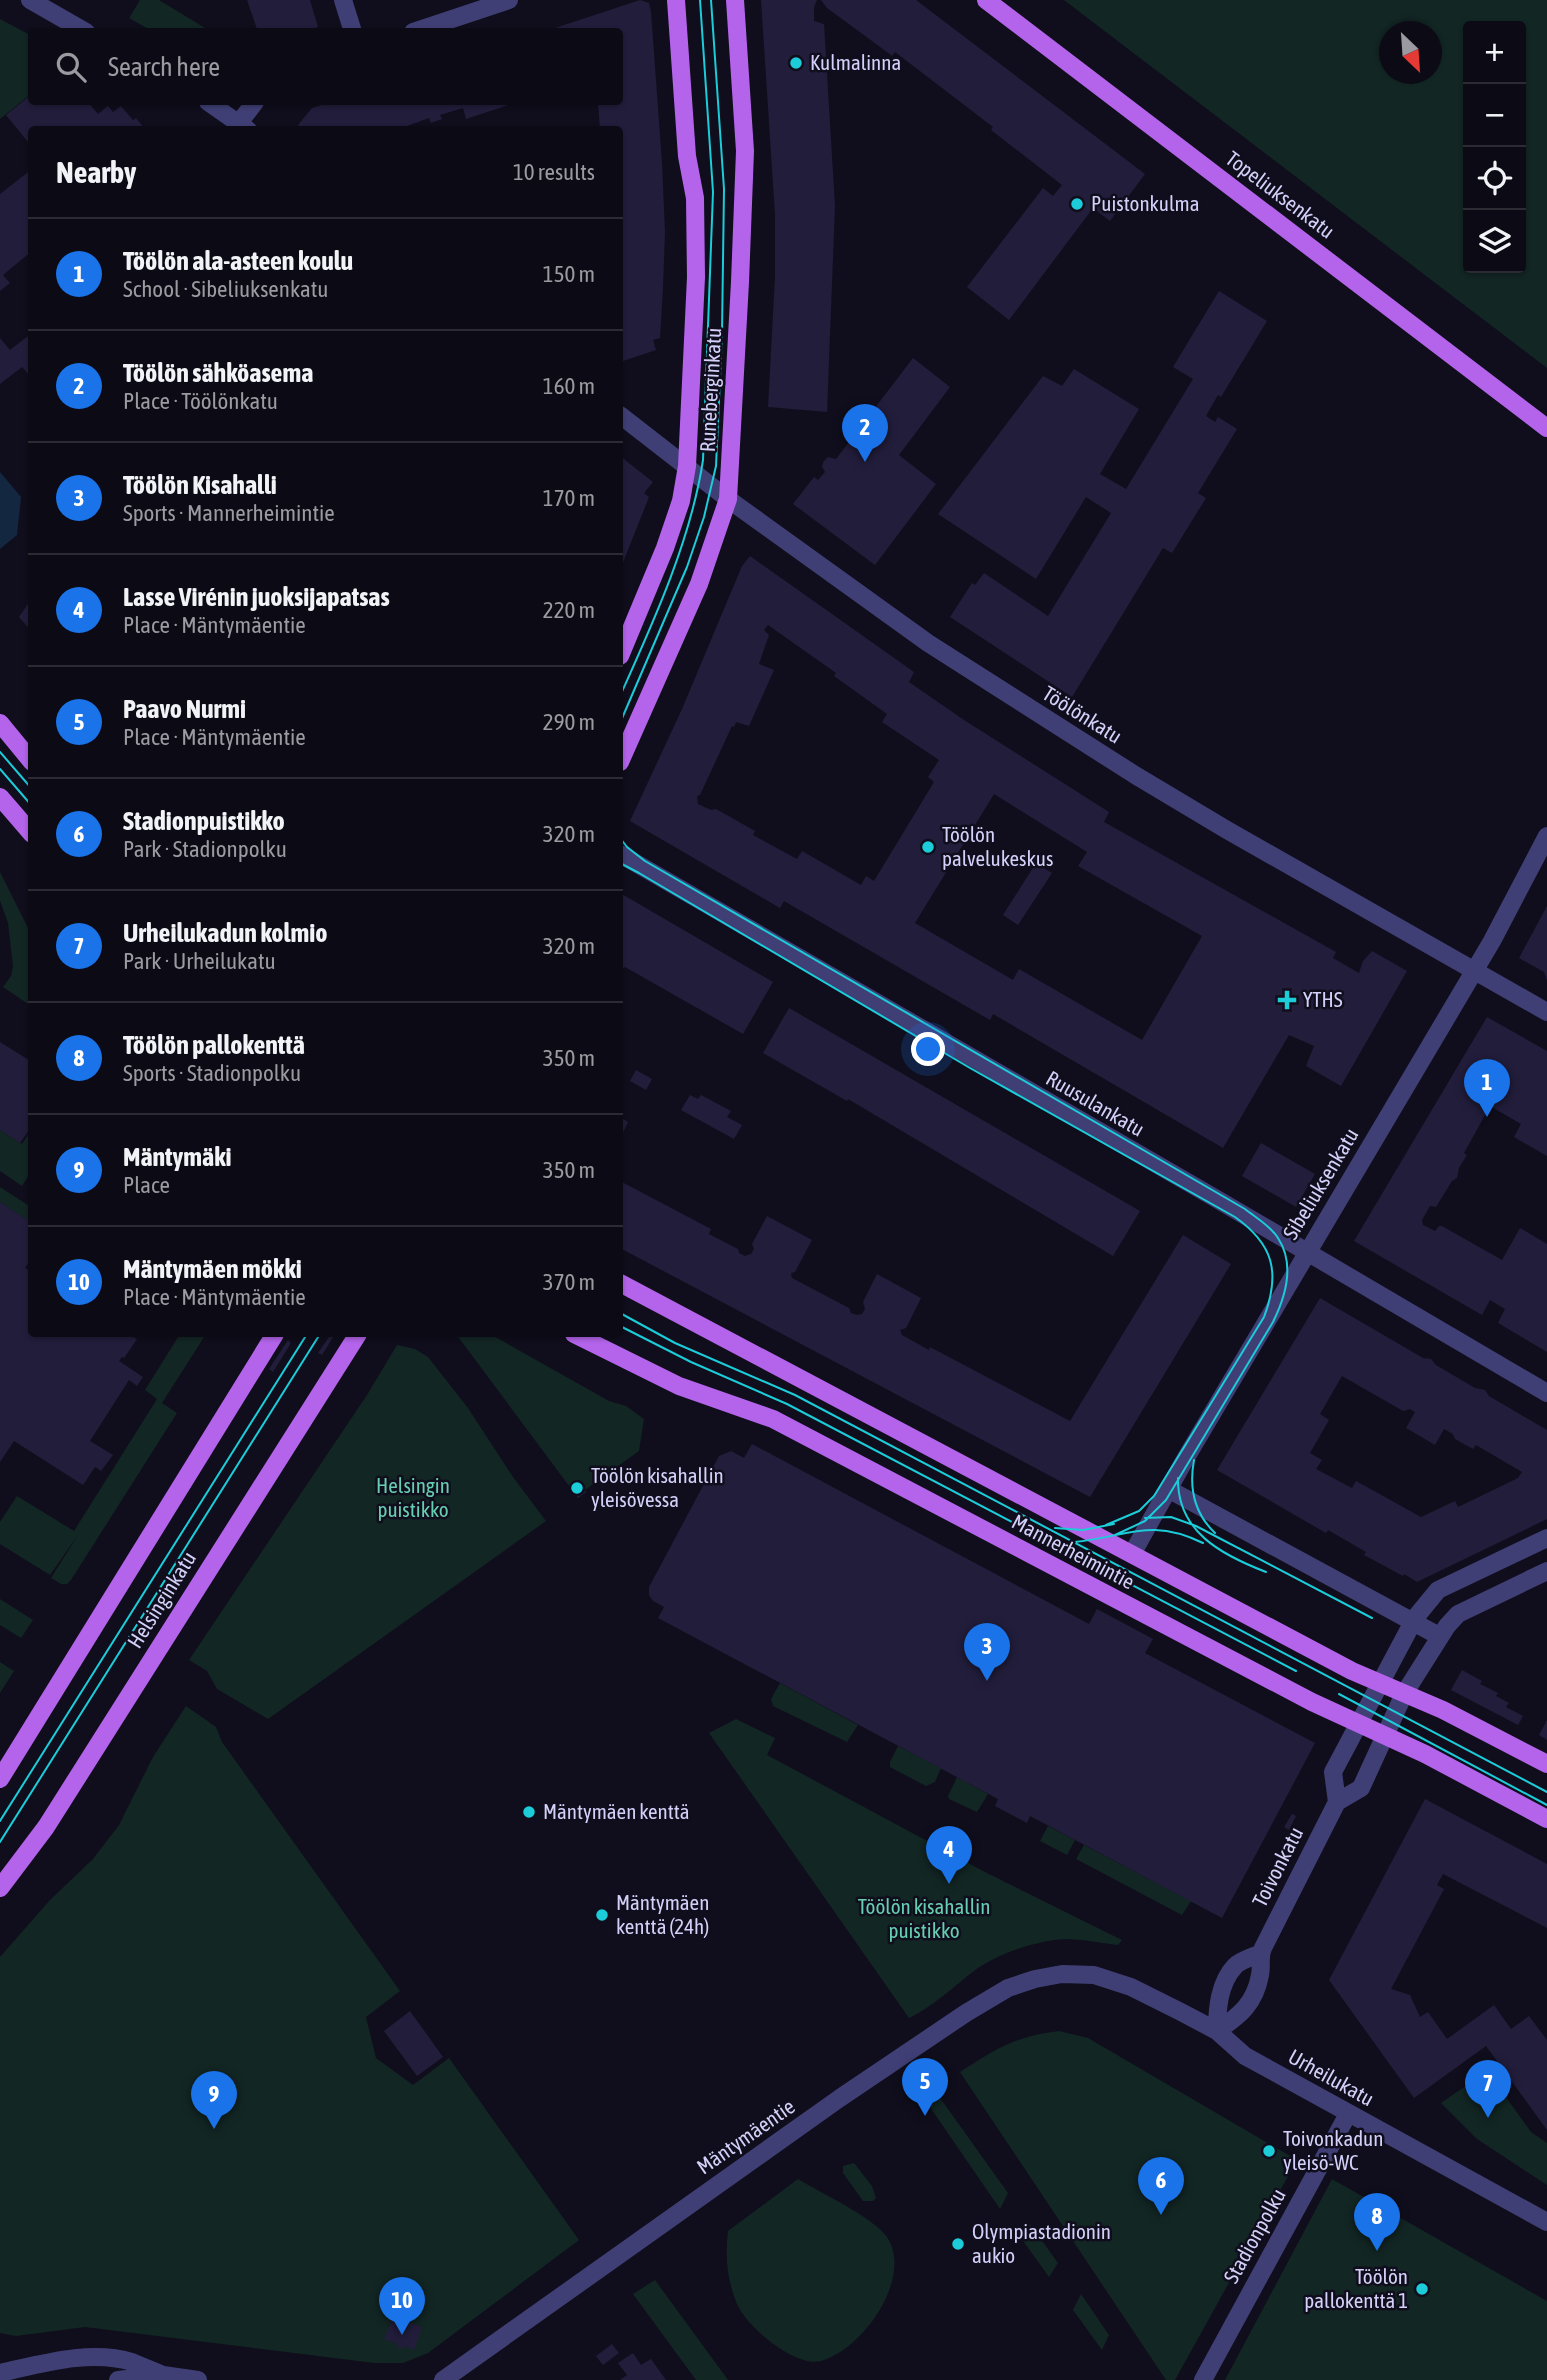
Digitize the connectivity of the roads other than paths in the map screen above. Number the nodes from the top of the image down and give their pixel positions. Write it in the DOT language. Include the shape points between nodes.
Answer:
graph roads {
  1 [pos="30,0"];
  2 [pos="343,0"];
  3 [pos="509,0"];
  4 [pos="676,0"];
  5 [pos="735,0"];
  6 [pos="986,0"];
  7 [pos="79,28"];
  8 [pos="352,28"];
  9 [pos="425,28"];
  10 [pos="212,105"];
  11 [pos="254,105"];
  12 [pos="243,126"];
  13 [pos="623,417"];
  14 [pos="1547,428"];
  15 [pos="687,466"];
  16 [pos="728,499"];
  17 [pos="623,649"];
  18 [pos="0,723"];
  19 [pos="623,755"];
  20 [pos="28,756"];
  21 [pos="0,797"];
  22 [pos="28,829"];
  23 [pos="1547,836"];
  24 [pos="623,856"];
  25 [pos="1473,971"];
  26 [pos="1547,1013"];
  27 [pos="1307,1254"];
  28 [pos="623,1285"];
  29 [pos="273,1337"];
  30 [pos="356,1337"];
  31 [pos="580,1337"];
  32 [pos="1547,1394"];
  33 [pos="1168,1489"];
  34 [pos="1547,1538"];
  35 [pos="1132,1554"];
  36 [pos="1547,1572"];
  37 [pos="1413,1623"];
  38 [pos="1439,1636"];
  39 [pos="1379,1684"];
  40 [pos="1404,1694"];
  41 [pos="1358,1723"];
  42 [pos="1386,1736"];
  43 [pos="1547,1764"];
  44 [pos="0,1779"];
  45 [pos="1337,1802"];
  46 [pos="1547,1819"];
  47 [pos="0,1888"];
  48 [pos="1261,1953"];
  49 [pos="1094,1975"];
  50 [pos="1217,2031"];
  51 [pos="1348,2114"];
  52 [pos="1547,2222"];
  53 [pos="0,2373"];
  54 [pos="163,2375"];
  55 [pos="118,2380"];
  56 [pos="198,2380"];
  57 [pos="443,2380"];
  58 [pos="1203,2380"];
  1 -- 7 [label="street"];
  2 -- 8 [label="street"];
  3 -- 9 [label="street"];
  4 -- 15 [label="main road, Runeberginkatu" via="687,156 695,198"];
  5 -- 16 [label="main road, Runeberginkatu" via="745,151"];
  6 -- 14 [label="main road, Topeliuksenkatu"];
  10 -- 12 [label="street"];
  11 -- 12 [label="street"];
  13 -- 15 [label="street, Töölönkatu"];
  15 -- 16 [label="street, Töölönkatu"];
  15 -- 17 [label="main road, Runeberginkatu" via="665,548"];
  16 -- 19 [label="main road, Runeberginkatu" via="699,584"];
  16 -- 25 [label="street, Töölönkatu" via="928,643 1115,763"];
  18 -- 20 [label="main road"];
  21 -- 22 [label="main road"];
  23 -- 25 [label="street, Sibeliuksenkatu"];
  24 -- 27 [label="street, Ruusulankatu"];
  25 -- 26 [label="street, Töölönkatu"];
  25 -- 27 [label="street, Sibeliuksenkatu"];
  27 -- 32 [label="street, Ruusulankatu"];
  27 -- 33 [label="street, Sibeliuksenkatu"];
  28 -- 35 [label="main road, Mannerheimintie"];
  29 -- 44 [label="main road"];
  30 -- 47 [label="main road, Helsinginkatu" via="46,1827"];
  31 -- 41 [label="main road, Mannerheimintie" via="679,1386 774,1419"];
  33 -- 35 [label="street, Sibeliuksenkatu"];
  33 -- 37 [label="street"];
  34 -- 37 [label="street, Toivonkatu" via="1438,1590"];
  35 -- 39 [label="main road, Mannerheimintie"];
  36 -- 38 [label="street, Toivonkatu" via="1458,1614"];
  37 -- 38 [label="street"];
  37 -- 39 [label="street, Toivonkatu"];
  38 -- 40 [label="street, Toivonkatu"];
  39 -- 40 [label="main road, Mannerheimintie"];
  39 -- 41 [label="street, Toivonkatu"];
  40 -- 42 [label="street, Toivonkatu"];
  40 -- 43 [label="main road, Mannerheimintie"];
  41 -- 42 [label="main road, Mannerheimintie"];
  41 -- 45 [label="street, Toivonkatu" via="1333,1772"];
  42 -- 45 [label="street, Toivonkatu" via="1361,1788"];
  42 -- 46 [label="main road, Mannerheimintie"];
  45 -- 48 [label="street, Toivonkatu"];
  48 -- 50 [label="street, Toivonkatu" via="1260,1975 1243,2013"];
  48 -- 50 [label="street" via="1236,1965 1217,2003"];
  49 -- 50 [label="street, Urheilukatu" via="1131,1987"];
  49 -- 57 [label="street, Mäntymäentie" via="1035,1979 1008,1988 966,2013"];
  50 -- 51 [label="street, Urheilukatu" via="1245,2056"];
  51 -- 52 [label="street, Urheilukatu"];
  51 -- 58 [label="street, Stadionpolku"];
  53 -- 54 [label="street" via="87,2357 130,2362"];
  54 -- 55 [label="street"];
  54 -- 56 [label="street"];
}
